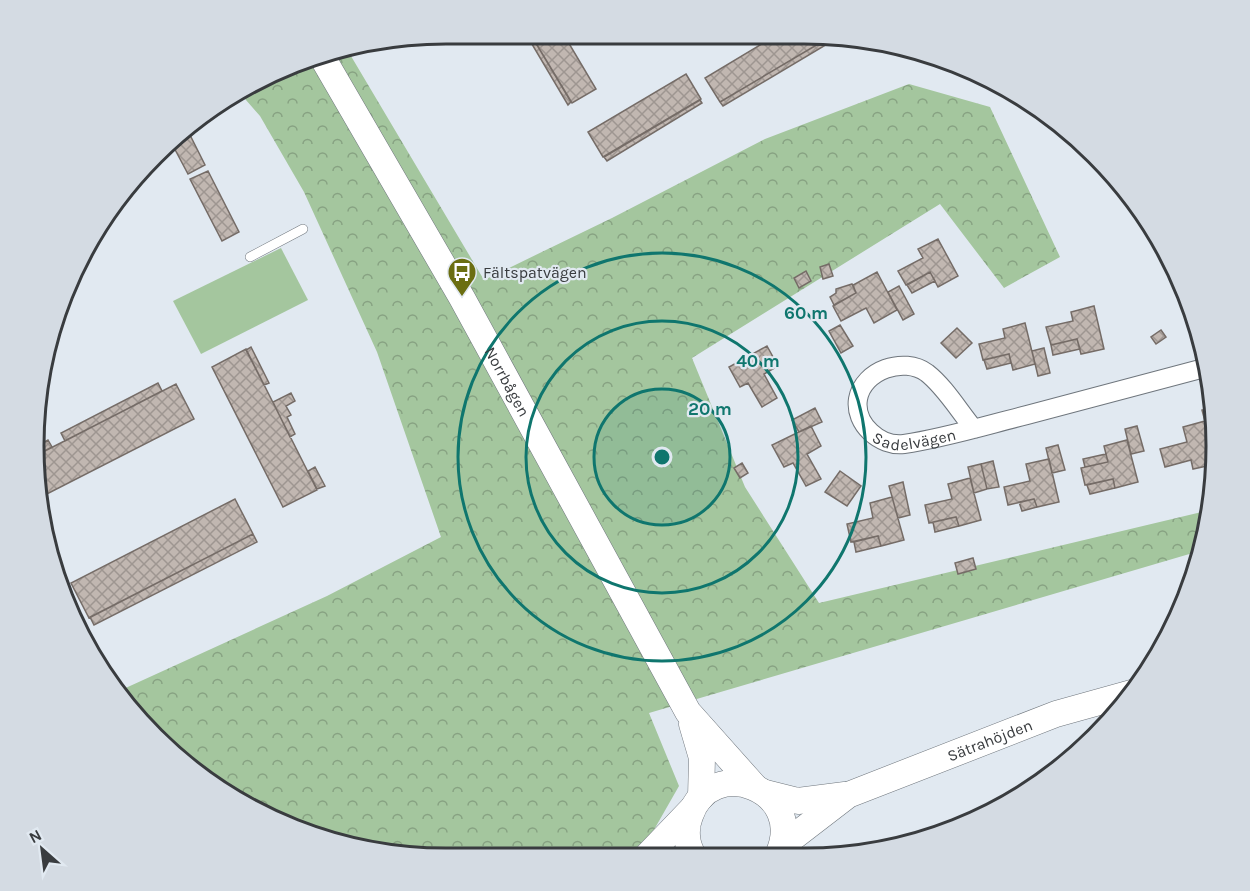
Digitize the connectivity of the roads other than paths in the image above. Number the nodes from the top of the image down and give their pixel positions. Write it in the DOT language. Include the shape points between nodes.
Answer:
graph roads {
  1 [pos="325,62"];
  2 [pos="303,229"];
  3 [pos="250,257"];
  4 [pos="1199,369"];
  5 [pos="974,429"];
  6 [pos="1118,697"];
  7 [pos="688,712"];
  8 [pos="760,790"];
  9 [pos="848,795"];
  10 [pos="696,803"];
  11 [pos="654,848"];
  12 [pos="691,848"];
  13 [pos="781,848"];
  14 [pos="783,848"];
  1 -- 7 [label="street, Norrbågen" via="462,298"];
  2 -- 3 [label="lane"];
  4 -- 5 [label="street, Sadelvägen"];
  5 -- 5 [label="street, Sadelvägen" via="927,373 907,364 890,367 872,377 858,400 860,417 870,432 884,442 901,445"];
  6 -- 9 [label="street, Sätrahöjden" via="1056,714"];
  7 -- 8 [label="street, Norrbågen"];
  7 -- 10 [label="street, Norrbågen" via="702,758"];
  8 -- 9 [label="street, Sätrahöjden" via="798,801"];
  8 -- 10 [label="street, Sätrahöjden" via="740,783 725,784"];
  8 -- 13 [label="street, Norrbågen" via="783,817"];
  9 -- 14 [label="street, Sätrahöjden"];
  10 -- 11 [label="street"];
  10 -- 12 [label="street, Norrbågen" via="687,823"];
}
